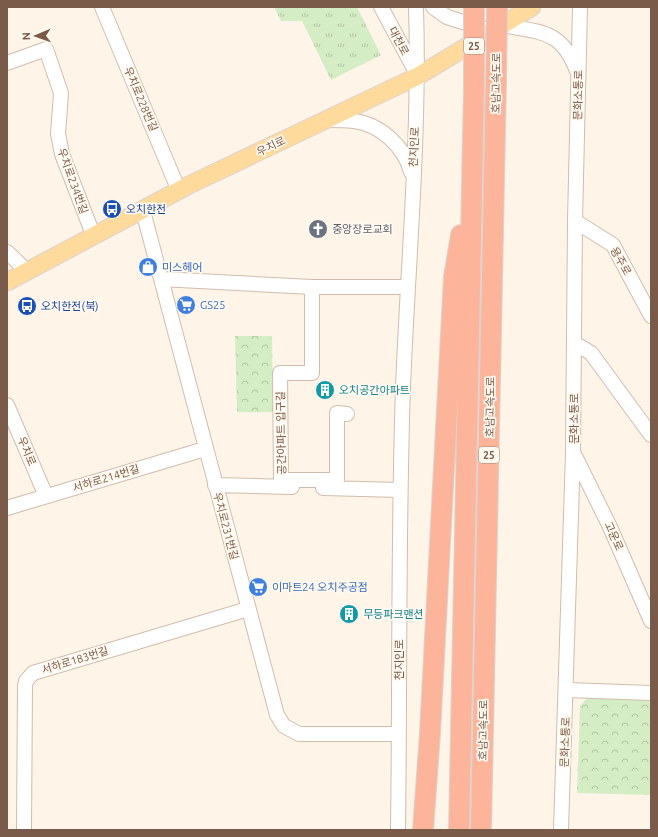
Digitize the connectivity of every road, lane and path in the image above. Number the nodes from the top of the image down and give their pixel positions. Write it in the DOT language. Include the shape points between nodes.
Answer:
graph roads {
  1 [pos="102,7"];
  2 [pos="380,7"];
  3 [pos="416,7"];
  4 [pos="433,7"];
  5 [pos="474,7"];
  6 [pos="532,7"];
  7 [pos="580,7"];
  8 [pos="497,21"];
  9 [pos="7,63"];
  10 [pos="579,74"];
  11 [pos="418,76"];
  12 [pos="325,120"];
  13 [pos="473,164"];
  14 [pos="412,178"];
  15 [pos="179,191"];
  16 [pos="143,211"];
  17 [pos="575,221"];
  18 [pos="94,237"];
  19 [pos="7,252"];
  20 [pos="28,272"];
  21 [pos="161,279"];
  22 [pos="7,282"];
  23 [pos="312,287"];
  24 [pos="407,287"];
  25 [pos="651,316"];
  26 [pos="574,343"];
  27 [pos="7,405"];
  28 [pos="347,414"];
  29 [pos="651,435"];
  30 [pos="205,449"];
  31 [pos="573,452"];
  32 [pos="215,485"];
  33 [pos="400,490"];
  34 [pos="46,496"];
  35 [pos="7,508"];
  36 [pos="248,609"];
  37 [pos="651,621"];
  38 [pos="567,690"];
  39 [pos="651,693"];
  40 [pos="399,734"];
  41 [pos="24,830"];
  42 [pos="398,830"];
  43 [pos="423,830"];
  44 [pos="460,830"];
  45 [pos="481,830"];
  46 [pos="561,830"];
  1 -- 15 [label="street, 우치로228번길"];
  2 -- 11 [label="street, 대천로"];
  3 -- 11 [label="street, 천지인로"];
  4 -- 8 [label="street" via="447,17"];
  5 -- 13 [label="highway, 호남고속도로 / 25, bridge"];
  6 -- 8 [label="main road, 우치로"];
  7 -- 10 [label="street, 문화소통로"];
  8 -- 10 [label="street" via="555,37 568,51"];
  8 -- 11 [label="main road, 우치로"];
  8 -- 45 [label="highway, 호남고속도로 / 25, bridge"];
  9 -- 18 [label="street, 우치로234번길" via="46,49 61,93 58,134 62,154"];
  10 -- 17 [label="street, 문화소통로"];
  11 -- 12 [label="main road, 우치로"];
  11 -- 14 [label="street, 천지인로"];
  12 -- 14 [label="street" via="355,121 380,131 403,152 410,166"];
  12 -- 15 [label="main road, 우치로"];
  13 -- 43 [label="highway" via="454,277"];
  13 -- 44 [label="highway, 호남고속도로 / 25"];
  14 -- 24 [label="street, 천지인로"];
  15 -- 16 [label="main road, 우치로"];
  16 -- 18 [label="main road, 우치로"];
  16 -- 21 [label="street, 우치로231번길"];
  17 -- 25 [label="street, 용주로" via="613,245"];
  17 -- 26 [label="street, 문화소통로"];
  18 -- 20 [label="main road, 우치로"];
  19 -- 20 [label="street"];
  20 -- 22 [label="main road, 우치로"];
  21 -- 23 [label="street"];
  21 -- 30 [label="street, 우치로231번길"];
  23 -- 24 [label="street"];
  23 -- 28 [label="street, 공간아파트 입구길" via="312,373 280,373 280,480 337,480 337,413"];
  24 -- 33 [label="street, 천지인로"];
  26 -- 29 [label="street" via="591,353"];
  26 -- 31 [label="street, 문화소통로"];
  27 -- 34 [label="street, 우치로"];
  30 -- 32 [label="street, 우치로231번길"];
  30 -- 34 [label="street, 서하로214번길"];
  31 -- 37 [label="street, 고운로" via="610,527"];
  31 -- 38 [label="street, 문화소통로"];
  32 -- 33 [label="street"];
  32 -- 36 [label="street, 우치로231번길"];
  33 -- 40 [label="street, 천지인로"];
  34 -- 35 [label="street, 서하로214번길"];
  36 -- 40 [label="street, 우치로231번길" via="277,715 284,726 299,734"];
  36 -- 41 [label="street, 서하로183번길" via="39,670 29,676 25,686"];
  38 -- 39 [label="street"];
  38 -- 46 [label="street, 문화소통로"];
  40 -- 42 [label="street, 천지인로"];
}
